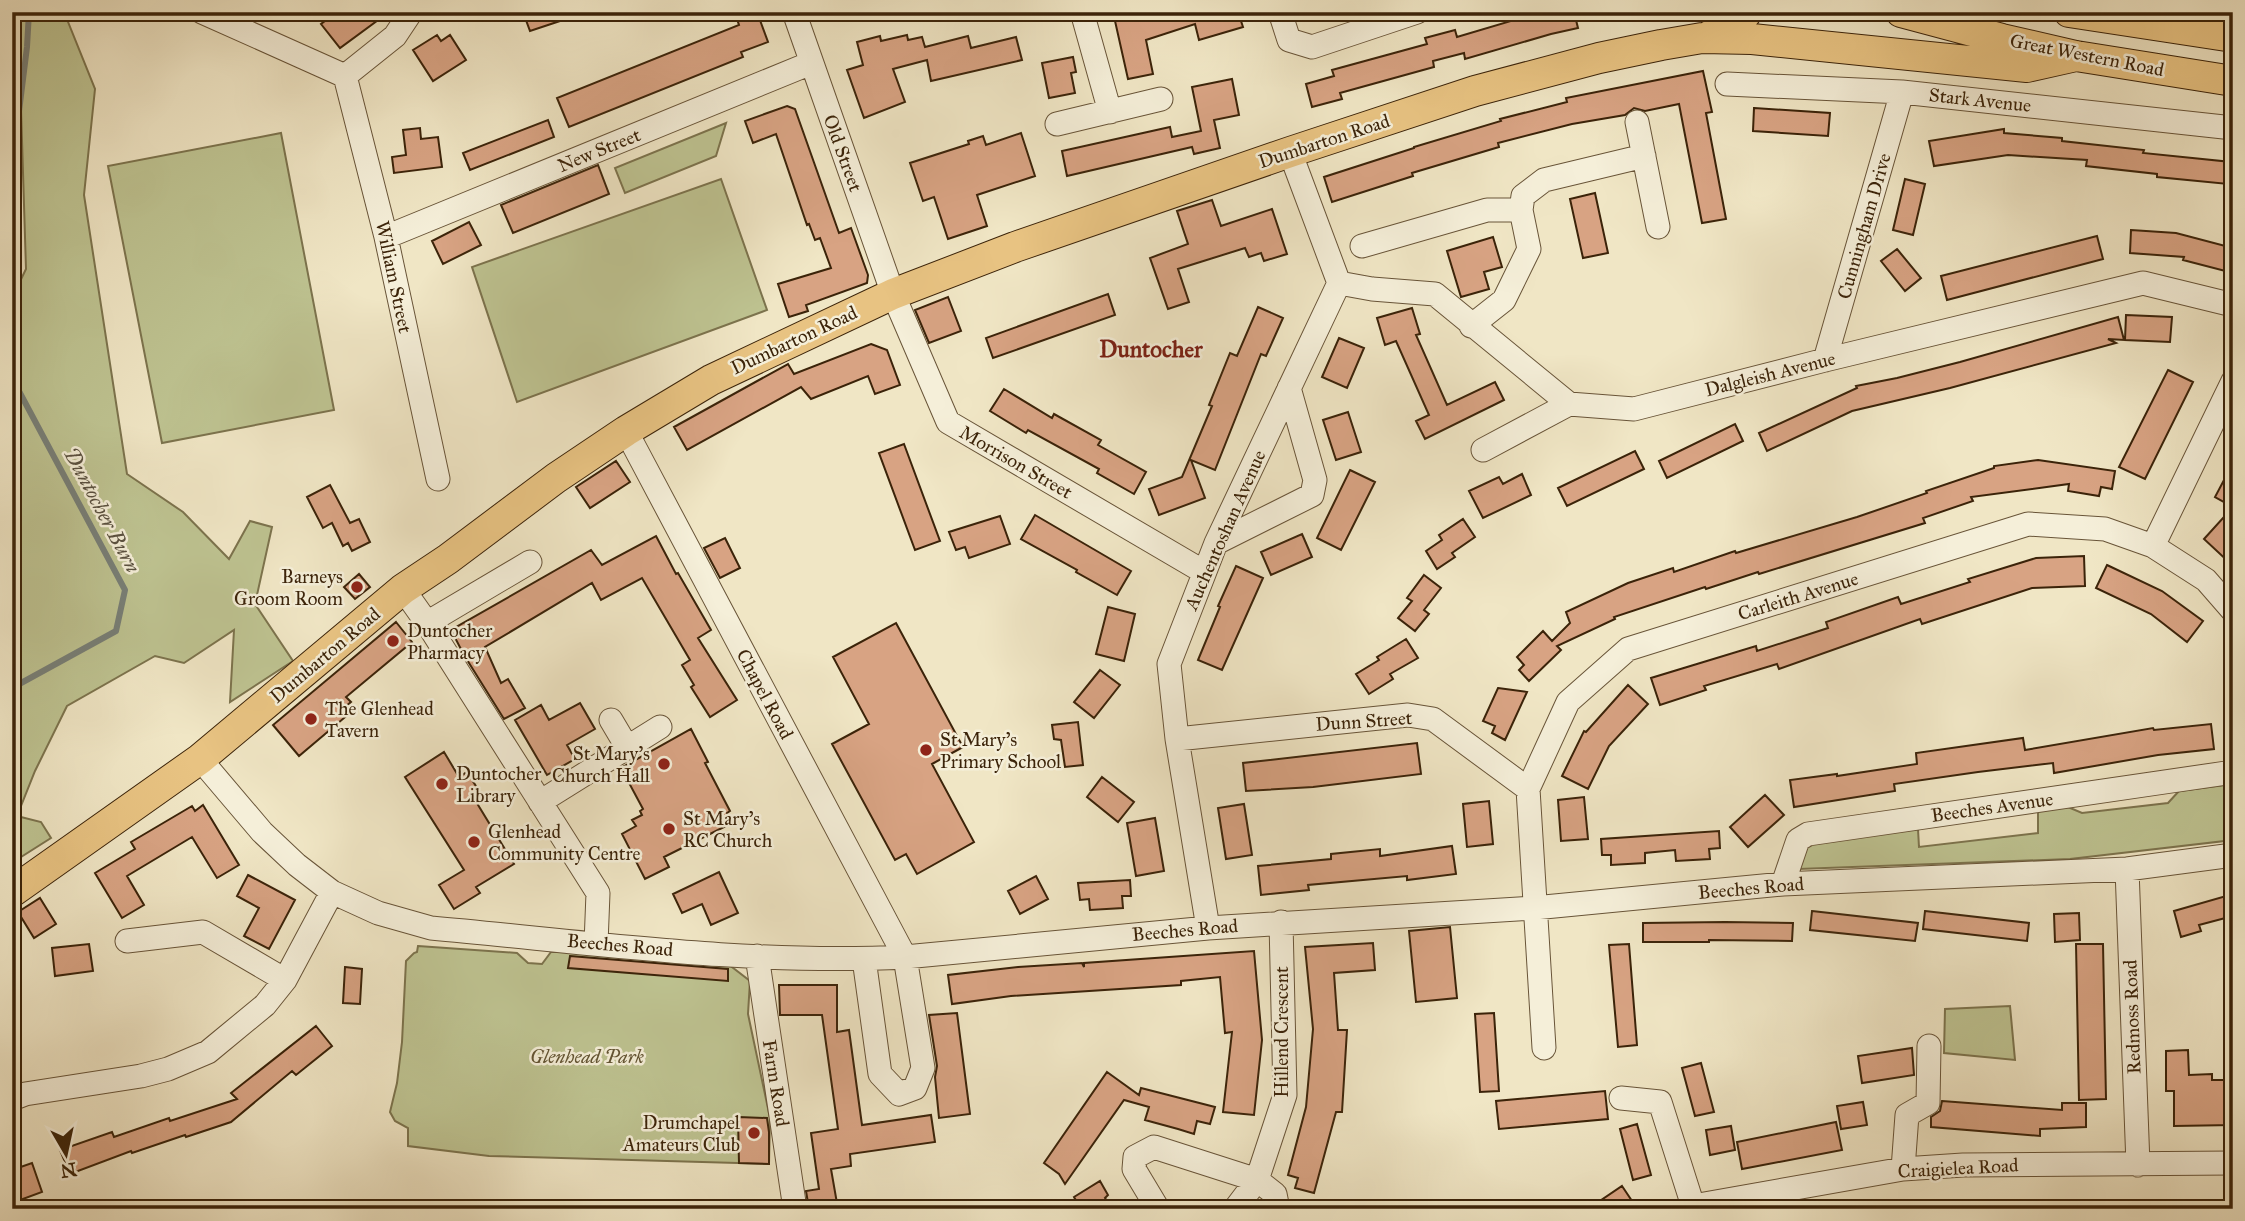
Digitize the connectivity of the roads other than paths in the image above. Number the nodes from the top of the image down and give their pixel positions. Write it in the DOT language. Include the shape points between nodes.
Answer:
graph roads {
  1 [pos="202,12"];
  2 [pos="411,12"];
  3 [pos="1082,12"];
  4 [pos="1280,12"];
  5 [pos="1417,12"];
  6 [pos="1747,12"];
  7 [pos="1901,12"];
  8 [pos="2068,12"];
  9 [pos="796,13"];
  10 [pos="1383,18"];
  11 [pos="2233,37"];
  12 [pos="1703,38"];
  13 [pos="2076,56"];
  14 [pos="811,63"];
  15 [pos="345,76"];
  16 [pos="2233,81"];
  17 [pos="1727,85"];
  18 [pos="1902,92"];
  19 [pos="1161,99"];
  20 [pos="1110,112"];
  21 [pos="1637,122"];
  22 [pos="1057,124"];
  23 [pos="2233,128"];
  24 [pos="1290,152"];
  25 [pos="1644,156"];
  26 [pos="1521,210"];
  27 [pos="1658,227"];
  28 [pos="387,237"];
  29 [pos="1362,246"];
  30 [pos="1339,283"];
  31 [pos="893,294"];
  32 [pos="2233,305"];
  33 [pos="1471,326"];
  34 [pos="1825,360"];
  35 [pos="2233,382"];
  36 [pos="1289,388"];
  37 [pos="1569,404"];
  38 [pos="626,431"];
  39 [pos="1483,450"];
  40 [pos="438,479"];
  41 [pos="1216,543"];
  42 [pos="2153,547"];
  43 [pos="530,562"];
  44 [pos="1204,572"];
  45 [pos="403,589"];
  46 [pos="2233,611"];
  47 [pos="427,623"];
  48 [pos="611,720"];
  49 [pos="660,727"];
  50 [pos="1177,739"];
  51 [pos="627,747"];
  52 [pos="200,759"];
  53 [pos="2233,772"];
  54 [pos="1528,789"];
  55 [pos="540,802"];
  56 [pos="2233,855"];
  57 [pos="2127,869"];
  58 [pos="1783,884"];
  59 [pos="12,892"];
  60 [pos="332,892"];
  61 [pos="1534,908"];
  62 [pos="1280,922"];
  63 [pos="1208,928"];
  64 [pos="127,941"];
  65 [pos="596,944"];
  66 [pos="757,956"];
  67 [pos="905,957"];
  68 [pos="864,959"];
  69 [pos="285,980"];
  70 [pos="1929,1046"];
  71 [pos="1544,1048"];
  72 [pos="1621,1098"];
  73 [pos="12,1099"];
  74 [pos="2233,1163"];
  75 [pos="2138,1165"];
  76 [pos="1903,1169"];
  77 [pos="1257,1180"];
  78 [pos="1690,1207"];
  79 [pos="795,1209"];
  80 [pos="1158,1209"];
  81 [pos="1235,1209"];
  82 [pos="1278,1209"];
  1 -- 15 [label="street"];
  2 -- 15 [label="street" via="395,36"];
  3 -- 20 [label="street"];
  4 -- 10 [label="street" via="1289,40 1312,47"];
  5 -- 10 [label="street"];
  6 -- 12 [label="main road" via="1729,28"];
  7 -- 13 [label="main road, Great Western Road"];
  8 -- 11 [label="main road, Great Western Road"];
  9 -- 14 [label="street, Old Street"];
  12 -- 13 [label="main road" via="2027,67"];
  12 -- 24 [label="main road, Dumbarton Road" via="1599,58 1475,91"];
  13 -- 16 [label="main road, Great Western Road"];
  14 -- 28 [label="street, New Street"];
  14 -- 31 [label="street, Old Street"];
  15 -- 28 [label="street, William Street"];
  17 -- 18 [label="street, Stark Avenue"];
  18 -- 23 [label="street, Stark Avenue"];
  18 -- 34 [label="street, Cunningham Drive"];
  19 -- 20 [label="street"];
  20 -- 22 [label="street"];
  21 -- 25 [label="street"];
  24 -- 30 [label="street"];
  24 -- 31 [label="main road, Dumbarton Road"];
  25 -- 26 [label="street" via="1544,180 1523,195"];
  25 -- 27 [label="street"];
  26 -- 29 [label="street" via="1487,210"];
  26 -- 33 [label="street" via="1529,249 1504,300"];
  28 -- 40 [label="street, William Street"];
  30 -- 33 [label="street" via="1434,294"];
  30 -- 36 [label="street, Auchentoshan Avenue"];
  31 -- 38 [label="main road, Dumbarton Road" via="710,380"];
  31 -- 44 [label="street, Morrison Street" via="948,422"];
  32 -- 34 [label="street, Dalgleish Avenue" via="2143,284"];
  33 -- 37 [label="street"];
  34 -- 37 [label="street, Dalgleish Avenue" via="1634,409"];
  35 -- 42 [label="street"];
  36 -- 41 [label="street, Auchentoshan Avenue"];
  36 -- 41 [label="street" via="1315,480 1312,495"];
  37 -- 39 [label="street"];
  38 -- 45 [label="main road, Dumbarton Road"];
  38 -- 67 [label="street, Chapel Road"];
  41 -- 44 [label="street, Auchentoshan Avenue"];
  42 -- 46 [label="street, Carleith Avenue" via="2207,580"];
  42 -- 54 [label="street, Carleith Avenue" via="2105,529 2028,524 1628,649 1567,702"];
  43 -- 47 [label="street"];
  44 -- 50 [label="street, Auchentoshan Avenue" via="1169,664"];
  45 -- 47 [label="street"];
  45 -- 52 [label="main road, Dumbarton Road"];
  47 -- 55 [label="street"];
  48 -- 51 [label="street"];
  49 -- 51 [label="street"];
  50 -- 54 [label="street, Dunn Street" via="1408,715 1433,719"];
  50 -- 63 [label="street, Auchentoshan Avenue"];
  51 -- 55 [label="street"];
  52 -- 59 [label="main road, Dumbarton Road"];
  52 -- 60 [label="street, Beeches Road" via="262,832"];
  53 -- 58 [label="street, Beeches Avenue" via="1808,834 1798,840"];
  54 -- 61 [label="street, Carleith Avenue"];
  55 -- 65 [label="street" via="598,893"];
  56 -- 57 [label="street, Beeches Road"];
  57 -- 58 [label="street, Beeches Road"];
  57 -- 75 [label="street, Redmoss Road"];
  58 -- 61 [label="street, Beeches Road"];
  60 -- 65 [label="street, Beeches Road" via="379,913 431,928"];
  60 -- 69 [label="street"];
  61 -- 62 [label="street, Beeches Road"];
  61 -- 71 [label="street, Carleith Avenue"];
  62 -- 63 [label="street, Beeches Road"];
  62 -- 77 [label="street, Hillend Crescent" via="1285,1095"];
  63 -- 67 [label="street, Beeches Road"];
  64 -- 69 [label="street" via="203,932"];
  65 -- 66 [label="street, Beeches Road"];
  66 -- 68 [label="street, Beeches Road"];
  66 -- 79 [label="street, Farm Road"];
  67 -- 68 [label="street, Beeches Road"];
  67 -- 68 [label="street, Chapel Road" via="923,1068 915,1087 899,1094 880,1074"];
  69 -- 73 [label="street" via="265,1005 208,1052 141,1076"];
  70 -- 76 [label="street" via="1928,1103 1907,1115"];
  72 -- 78 [label="street" via="1660,1102"];
  74 -- 75 [label="street, Craigielea Road"];
  75 -- 76 [label="street, Craigielea Road"];
  76 -- 78 [label="street, Craigielea Road"];
  77 -- 80 [label="street" via="1153,1147 1135,1157 1134,1169"];
  77 -- 81 [label="street, Hillend Crescent"];
  77 -- 82 [label="street" via="1275,1195"];
}
